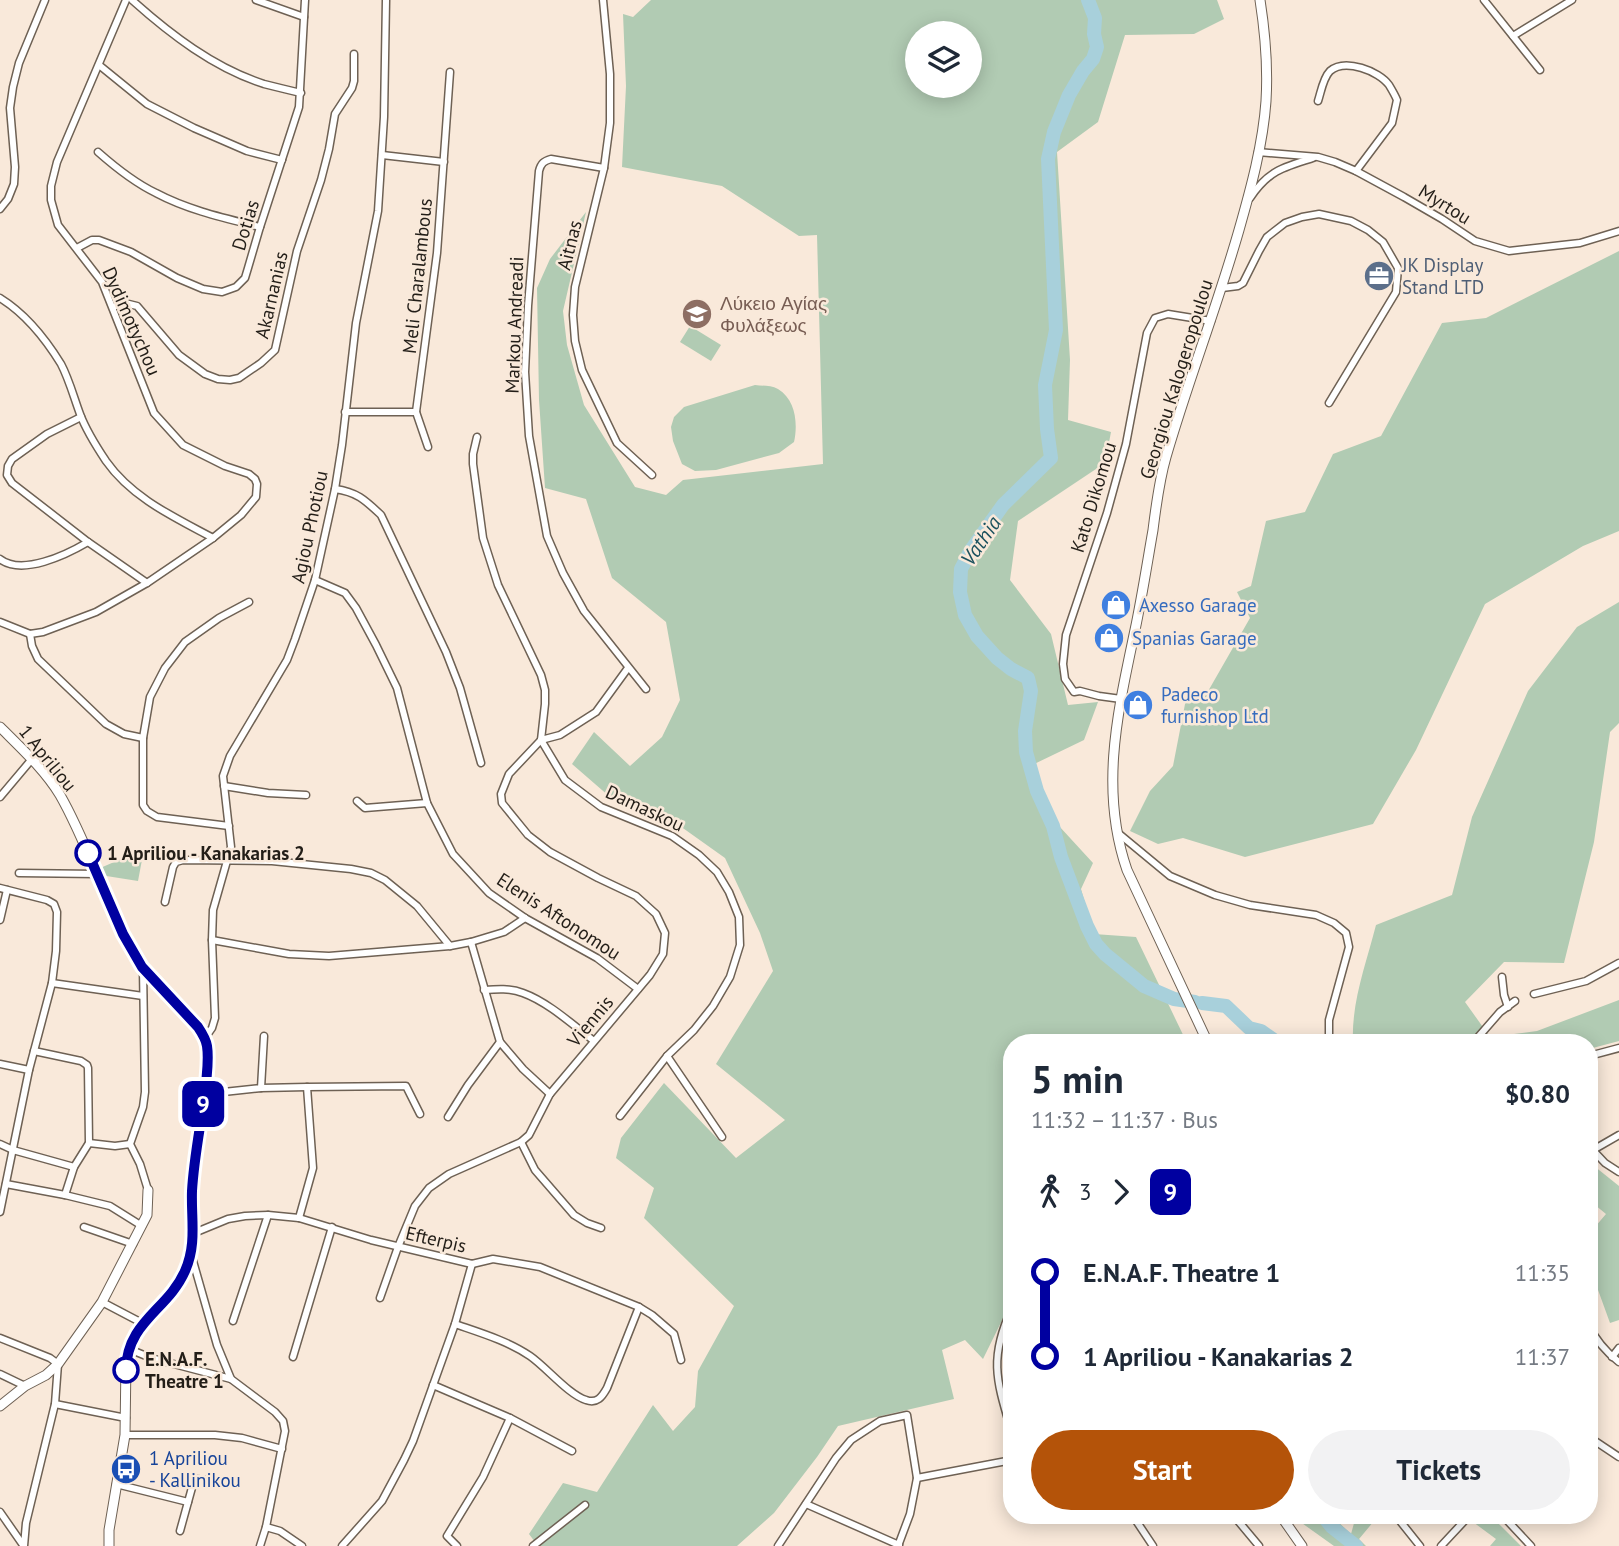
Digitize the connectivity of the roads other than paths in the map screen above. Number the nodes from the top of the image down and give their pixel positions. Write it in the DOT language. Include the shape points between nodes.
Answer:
graph roads {
  1 [pos="45,0"];
  2 [pos="126,0"];
  3 [pos="132,0"];
  4 [pos="256,0"];
  5 [pos="306,0"];
  6 [pos="386,0"];
  7 [pos="603,0"];
  8 [pos="1260,0"];
  9 [pos="1484,0"];
  10 [pos="1572,1"];
  11 [pos="304,17"];
  12 [pos="1513,36"];
  13 [pos="354,54"];
  14 [pos="99,65"];
  15 [pos="1540,70"];
  16 [pos="450,72"];
  17 [pos="300,93"];
  18 [pos="1318,102"];
  19 [pos="98,152"];
  20 [pos="1258,152"];
  21 [pos="382,155"];
  22 [pos="1318,157"];
  23 [pos="282,160"];
  24 [pos="444,162"];
  25 [pos="604,168"];
  26 [pos="1356,171"];
  27 [pos="1247,203"];
  28 [pos="0,209"];
  29 [pos="260,227"];
  30 [pos="1619,231"];
  31 [pos="77,248"];
  32 [pos="1222,288"];
  33 [pos="0,298"];
  34 [pos="113,307"];
  35 [pos="1211,321"];
  36 [pos="1329,402"];
  37 [pos="345,412"];
  38 [pos="416,412"];
  39 [pos="81,417"];
  40 [pos="477,437"];
  41 [pos="428,447"];
  42 [pos="652,475"];
  43 [pos="335,489"];
  44 [pos="213,538"];
  45 [pos="88,542"];
  46 [pos="0,559"];
  47 [pos="315,580"];
  48 [pos="147,583"];
  49 [pos="249,602"];
  50 [pos="0,622"];
  51 [pos="30,634"];
  52 [pos="628,668"];
  53 [pos="646,690"];
  54 [pos="1121,699"];
  55 [pos="0,727"];
  56 [pos="143,738"];
  57 [pos="541,740"];
  58 [pos="32,759"];
  59 [pos="481,763"];
  60 [pos="224,786"];
  61 [pos="306,795"];
  62 [pos="0,797"];
  63 [pos="358,801"];
  64 [pos="427,803"];
  65 [pos="229,826"];
  66 [pos="1118,834"];
  67 [pos="228,862"];
  68 [pos="19,873"];
  69 [pos="97,874"];
  70 [pos="3,889"];
  71 [pos="165,902"];
  72 [pos="525,918"];
  73 [pos="0,920"];
  74 [pos="212,940"];
  75 [pos="471,942"];
  76 [pos="450,946"];
  77 [pos="1619,963"];
  78 [pos="142,967"];
  79 [pos="1502,977"];
  80 [pos="52,983"];
  81 [pos="638,989"];
  82 [pos="484,990"];
  83 [pos="1534,994"];
  84 [pos="143,996"];
  85 [pos="1515,1001"];
  86 [pos="1508,1007"];
  87 [pos="1204,1034"];
  88 [pos="1329,1034"];
  89 [pos="1481,1034"];
  90 [pos="264,1036"];
  91 [pos="205,1038"];
  92 [pos="594,1041"];
  93 [pos="500,1042"];
  94 [pos="1619,1048"];
  95 [pos="34,1051"];
  96 [pos="1598,1054"];
  97 [pos="667,1056"];
  98 [pos="0,1064"];
  99 [pos="29,1070"];
  100 [pos="307,1087"];
  101 [pos="261,1088"];
  102 [pos="205,1094"];
  103 [pos="550,1094"];
  104 [pos="420,1114"];
  105 [pos="620,1116"];
  106 [pos="448,1117"];
  107 [pos="1619,1135"];
  108 [pos="722,1137"];
  109 [pos="521,1142"];
  110 [pos="89,1143"];
  111 [pos="0,1144"];
  112 [pos="130,1144"];
  113 [pos="1598,1145"];
  114 [pos="13,1150"];
  115 [pos="1598,1156"];
  116 [pos="75,1167"];
  117 [pos="1619,1172"];
  118 [pos="6,1184"];
  119 [pos="148,1190"];
  120 [pos="65,1195"];
  121 [pos="0,1212"];
  122 [pos="268,1215"];
  123 [pos="299,1218"];
  124 [pos="142,1226"];
  125 [pos="84,1227"];
  126 [pos="332,1227"];
  127 [pos="601,1228"];
  128 [pos="194,1233"];
  129 [pos="132,1244"];
  130 [pos="398,1247"];
  131 [pos="191,1254"];
  132 [pos="472,1264"];
  133 [pos="380,1298"];
  134 [pos="102,1302"];
  135 [pos="639,1307"];
  136 [pos="233,1321"];
  137 [pos="142,1323"];
  138 [pos="455,1324"];
  139 [pos="1003,1328"];
  140 [pos="0,1338"];
  141 [pos="1598,1341"];
  142 [pos="1619,1348"];
  143 [pos="129,1349"];
  144 [pos="293,1357"];
  145 [pos="1612,1357"];
  146 [pos="681,1360"];
  147 [pos="1619,1362"];
  148 [pos="58,1364"];
  149 [pos="0,1374"];
  150 [pos="231,1379"];
  151 [pos="433,1385"];
  152 [pos="25,1386"];
  153 [pos="1003,1403"];
  154 [pos="55,1404"];
  155 [pos="0,1406"];
  156 [pos="126,1418"];
  157 [pos="510,1418"];
  158 [pos="125,1435"];
  159 [pos="1598,1443"];
  160 [pos="282,1449"];
  161 [pos="572,1451"];
  162 [pos="1619,1457"];
  163 [pos="1003,1462"];
  164 [pos="917,1478"];
  165 [pos="213,1481"];
  166 [pos="116,1484"];
  167 [pos="188,1502"];
  168 [pos="806,1504"];
  169 [pos="585,1505"];
  170 [pos="0,1512"];
  171 [pos="1138,1524"];
  172 [pos="1241,1524"];
  173 [pos="1287,1524"];
  174 [pos="1402,1524"];
  175 [pos="1462,1524"];
  176 [pos="1510,1524"];
  177 [pos="266,1527"];
  178 [pos="180,1531"];
  179 [pos="23,1545"];
  180 [pos="109,1546"];
  181 [pos="260,1546"];
  182 [pos="302,1546"];
  183 [pos="342,1546"];
  184 [pos="457,1546"];
  185 [pos="533,1546"];
  186 [pos="778,1546"];
  187 [pos="898,1546"];
  188 [pos="1153,1546"];
  189 [pos="1259,1546"];
  190 [pos="1302,1546"];
  191 [pos="1420,1546"];
  192 [pos="1441,1546"];
  193 [pos="1531,1546"];
  1 -- 28 [label="street" via="13,87 14,184"];
  2 -- 14 [label="street, Dydimotychou"];
  3 -- 17 [label="street" via="164,28 218,63 262,83"];
  4 -- 11 [label="street"];
  5 -- 11 [label="street, Dotias"];
  6 -- 21 [label="street, Agiou Photiou"];
  7 -- 25 [label="street, Aitnas" via="610,74"];
  8 -- 20 [label="street, Georgiou Kalogeropoulou" via="1266,98"];
  9 -- 12 [label="street"];
  10 -- 12 [label="street"];
  11 -- 17 [label="street, Dotias"];
  12 -- 15 [label="street"];
  13 -- 34 [label="street, Akarnanias" via="354,81 335,114 275,350 239,378 218,379 179,355 137,306"];
  14 -- 23 [label="street" via="147,104 247,151"];
  14 -- 31 [label="street, Dydimotychou" via="51,186 58,225"];
  16 -- 24 [label="street, Meli Charalambous"];
  17 -- 23 [label="street, Dotias"];
  18 -- 26 [label="street" via="1326,77 1344,65 1366,69 1388,83 1397,100 1392,123"];
  19 -- 29 [label="street" via="155,193 199,211"];
  20 -- 22 [label="street, Myrtou"];
  20 -- 27 [label="street, Georgiou Kalogeropoulou"];
  21 -- 24 [label="street"];
  21 -- 37 [label="street, Agiou Photiou" via="378,211 355,323"];
  22 -- 26 [label="street, Myrtou"];
  22 -- 27 [label="street" via="1270,174"];
  23 -- 29 [label="street, Dotias"];
  24 -- 38 [label="street, Meli Charalambous"];
  25 -- 42 [label="street, Aitnas" via="575,287 575,341 582,370 617,443"];
  25 -- 52 [label="street, Markou Andreadi" via="551,159 540,165 525,372 529,436 547,536 584,611"];
  26 -- 30 [label="street, Myrtou" via="1475,241 1509,251 1580,243"];
  27 -- 32 [label="street, Georgiou Kalogeropoulou"];
  29 -- 31 [label="street, Dotias" via="244,278 222,292 203,289 99,240"];
  31 -- 34 [label="street, Dydimotychou" via="102,282"];
  32 -- 35 [label="street, Georgiou Kalogeropoulou"];
  32 -- 36 [label="street" via="1243,284 1267,237 1302,217 1319,214 1352,221 1382,242 1398,268 1396,292"];
  33 -- 39 [label="street" via="33,325 61,365"];
  34 -- 44 [label="street, Dydimotychou" via="154,412 183,445 255,479 256,496"];
  35 -- 54 [label="street, Georgiou Kalogeropoulou" via="1163,470"];
  35 -- 54 [label="street, Kato Dikomou" via="1168,314 1155,318 1147,334 1126,444 1066,635 1065,679 1074,692"];
  37 -- 38 [label="street"];
  37 -- 43 [label="street, Agiou Photiou"];
  38 -- 41 [label="street"];
  39 -- 44 [label="street" via="124,483"];
  39 -- 45 [label="street" via="12,459 6,475"];
  40 -- 57 [label="street" via="473,464 483,538 498,584 541,675 545,690"];
  43 -- 47 [label="street, Agiou Photiou"];
  43 -- 59 [label="street" via="365,499 380,515 446,652"];
  44 -- 48 [label="street"];
  45 -- 46 [label="street" via="28,565"];
  45 -- 48 [label="street"];
  47 -- 60 [label="street, Agiou Photiou" via="287,660 230,756"];
  47 -- 64 [label="street, Elenis Aftonomou" via="345,593 376,645 397,688"];
  48 -- 51 [label="street" via="96,612"];
  49 -- 56 [label="street" via="185,642 150,696"];
  50 -- 51 [label="street"];
  51 -- 56 [label="street" via="38,659 106,724"];
  52 -- 53 [label="street, Markou Andreadi"];
  52 -- 57 [label="street" via="596,712 560,736"];
  54 -- 66 [label="street, Georgiou Kalogeropoulou" via="1111,783"];
  55 -- 58 [label="street, 1 Apriliou"];
  56 -- 65 [label="street" via="143,805 147,811 157,817"];
  57 -- 81 [label="street, Viennis" via="509,774 502,803 528,835 551,852 636,896 656,914 665,933 663,954"];
  57 -- 97 [label="street, Damaskou" via="565,780 601,807 672,836 699,855 717,872 739,917 740,945 730,977 694,1030"];
  58 -- 62 [label="street"];
  58 -- 69 [label="street, 1 Apriliou" via="59,794"];
  60 -- 61 [label="street"];
  60 -- 65 [label="street, Agiou Photiou"];
  63 -- 64 [label="street" via="365,808"];
  64 -- 72 [label="street, Elenis Aftonomou" via="453,854 489,892"];
  65 -- 67 [label="street, Agiou Photiou" via="232,847"];
  66 -- 87 [label="street, Georgiou Kalogeropoulou" via="1127,870"];
  66 -- 88 [label="street" via="1170,876 1250,905 1316,915 1346,933 1349,947"];
  67 -- 71 [label="street" via="176,862"];
  67 -- 74 [label="street, Agiou Photiou" via="213,910"];
  67 -- 76 [label="street" via="272,861 371,873 417,906"];
  68 -- 69 [label="street"];
  69 -- 78 [label="street, 1 Apriliou"];
  70 -- 73 [label="street"];
  70 -- 80 [label="street" via="54,904"];
  72 -- 75 [label="street" via="505,932"];
  72 -- 81 [label="street, Elenis Aftonomou" via="597,958"];
  74 -- 76 [label="street" via="289,954 330,956"];
  74 -- 91 [label="street, Agiou Photiou" via="215,1018"];
  75 -- 76 [label="street"];
  75 -- 82 [label="street"];
  77 -- 83 [label="street" via="1586,981"];
  78 -- 84 [label="street"];
  78 -- 91 [label="street, 1 Apriliou"];
  79 -- 86 [label="street"];
  80 -- 84 [label="street"];
  80 -- 95 [label="street"];
  81 -- 92 [label="street, Viennis"];
  82 -- 92 [label="street" via="523,993"];
  82 -- 93 [label="street"];
  84 -- 112 [label="street" via="145,1092"];
  85 -- 86 [label="street"];
  86 -- 89 [label="street"];
  90 -- 101 [label="street"];
  91 -- 102 [label="street"];
  92 -- 103 [label="street, Viennis"];
  93 -- 103 [label="street"];
  93 -- 106 [label="street"];
  94 -- 96 [label="street"];
  95 -- 99 [label="street"];
  95 -- 110 [label="street" via="87,1065"];
  97 -- 105 [label="street, Damaskou"];
  97 -- 108 [label="street"];
  98 -- 99 [label="street"];
  99 -- 114 [label="street"];
  100 -- 101 [label="street"];
  100 -- 104 [label="street" via="406,1086"];
  100 -- 123 [label="street" via="313,1168"];
  101 -- 102 [label="street"];
  102 -- 128 [label="street" via="192,1192"];
  103 -- 109 [label="street, Viennis"];
  107 -- 113 [label="street"];
  109 -- 127 [label="street" via="535,1170 574,1215"];
  109 -- 130 [label="street" via="449,1174 429,1188 415,1206"];
  110 -- 112 [label="street"];
  110 -- 116 [label="street"];
  111 -- 114 [label="street"];
  112 -- 119 [label="street"];
  114 -- 116 [label="street"];
  114 -- 118 [label="street"];
  115 -- 117 [label="street"];
  116 -- 120 [label="street"];
  118 -- 120 [label="street"];
  118 -- 121 [label="street"];
  119 -- 124 [label="street"];
  120 -- 124 [label="street" via="110,1206"];
  122 -- 123 [label="street, Efterpis"];
  122 -- 128 [label="street, Efterpis" via="228,1219"];
  122 -- 136 [label="street"];
  123 -- 126 [label="street, Efterpis"];
  124 -- 129 [label="street"];
  125 -- 129 [label="street"];
  126 -- 130 [label="street, Efterpis"];
  126 -- 144 [label="street"];
  128 -- 131 [label="street"];
  129 -- 134 [label="street"];
  130 -- 132 [label="street, Efterpis"];
  130 -- 133 [label="street"];
  131 -- 137 [label="street" via="180,1282"];
  131 -- 150 [label="street"];
  132 -- 135 [label="street, Efterpis" via="494,1259 540,1267"];
  132 -- 138 [label="street"];
  134 -- 137 [label="street"];
  134 -- 148 [label="street"];
  135 -- 138 [label="street" via="607,1388 595,1401 573,1392 506,1342"];
  135 -- 146 [label="street, Efterpis" via="674,1334"];
  137 -- 143 [label="street"];
  138 -- 151 [label="street"];
  139 -- 153 [label="street" via="996,1354"];
  140 -- 148 [label="street"];
  141 -- 145 [label="street"];
  142 -- 145 [label="street"];
  143 -- 150 [label="street"];
  143 -- 156 [label="street"];
  145 -- 147 [label="street"];
  148 -- 152 [label="street"];
  148 -- 154 [label="street"];
  149 -- 152 [label="street"];
  150 -- 160 [label="street" via="283,1421"];
  151 -- 157 [label="street"];
  151 -- 183 [label="street" via="413,1441 382,1501"];
  152 -- 155 [label="street"];
  154 -- 156 [label="street"];
  154 -- 179 [label="street"];
  156 -- 158 [label="street"];
  157 -- 161 [label="street"];
  157 -- 184 [label="street" via="483,1477 447,1536"];
  158 -- 160 [label="street" via="215,1434"];
  158 -- 166 [label="street"];
  159 -- 162 [label="street"];
  160 -- 177 [label="street"];
  163 -- 164 [label="street"];
  164 -- 168 [label="street" via="907,1415 880,1421 851,1440"];
  164 -- 187 [label="street"];
  165 -- 167 [label="street" via="196,1479"];
  166 -- 167 [label="street"];
  166 -- 180 [label="street"];
  167 -- 178 [label="street"];
  168 -- 186 [label="street"];
  168 -- 187 [label="street"];
  169 -- 185 [label="street"];
  170 -- 179 [label="street"];
  171 -- 188 [label="street"];
  172 -- 189 [label="street"];
  173 -- 190 [label="street"];
  174 -- 191 [label="street"];
  175 -- 192 [label="street"];
  176 -- 193 [label="street"];
  177 -- 181 [label="street"];
  177 -- 182 [label="street"];
}
